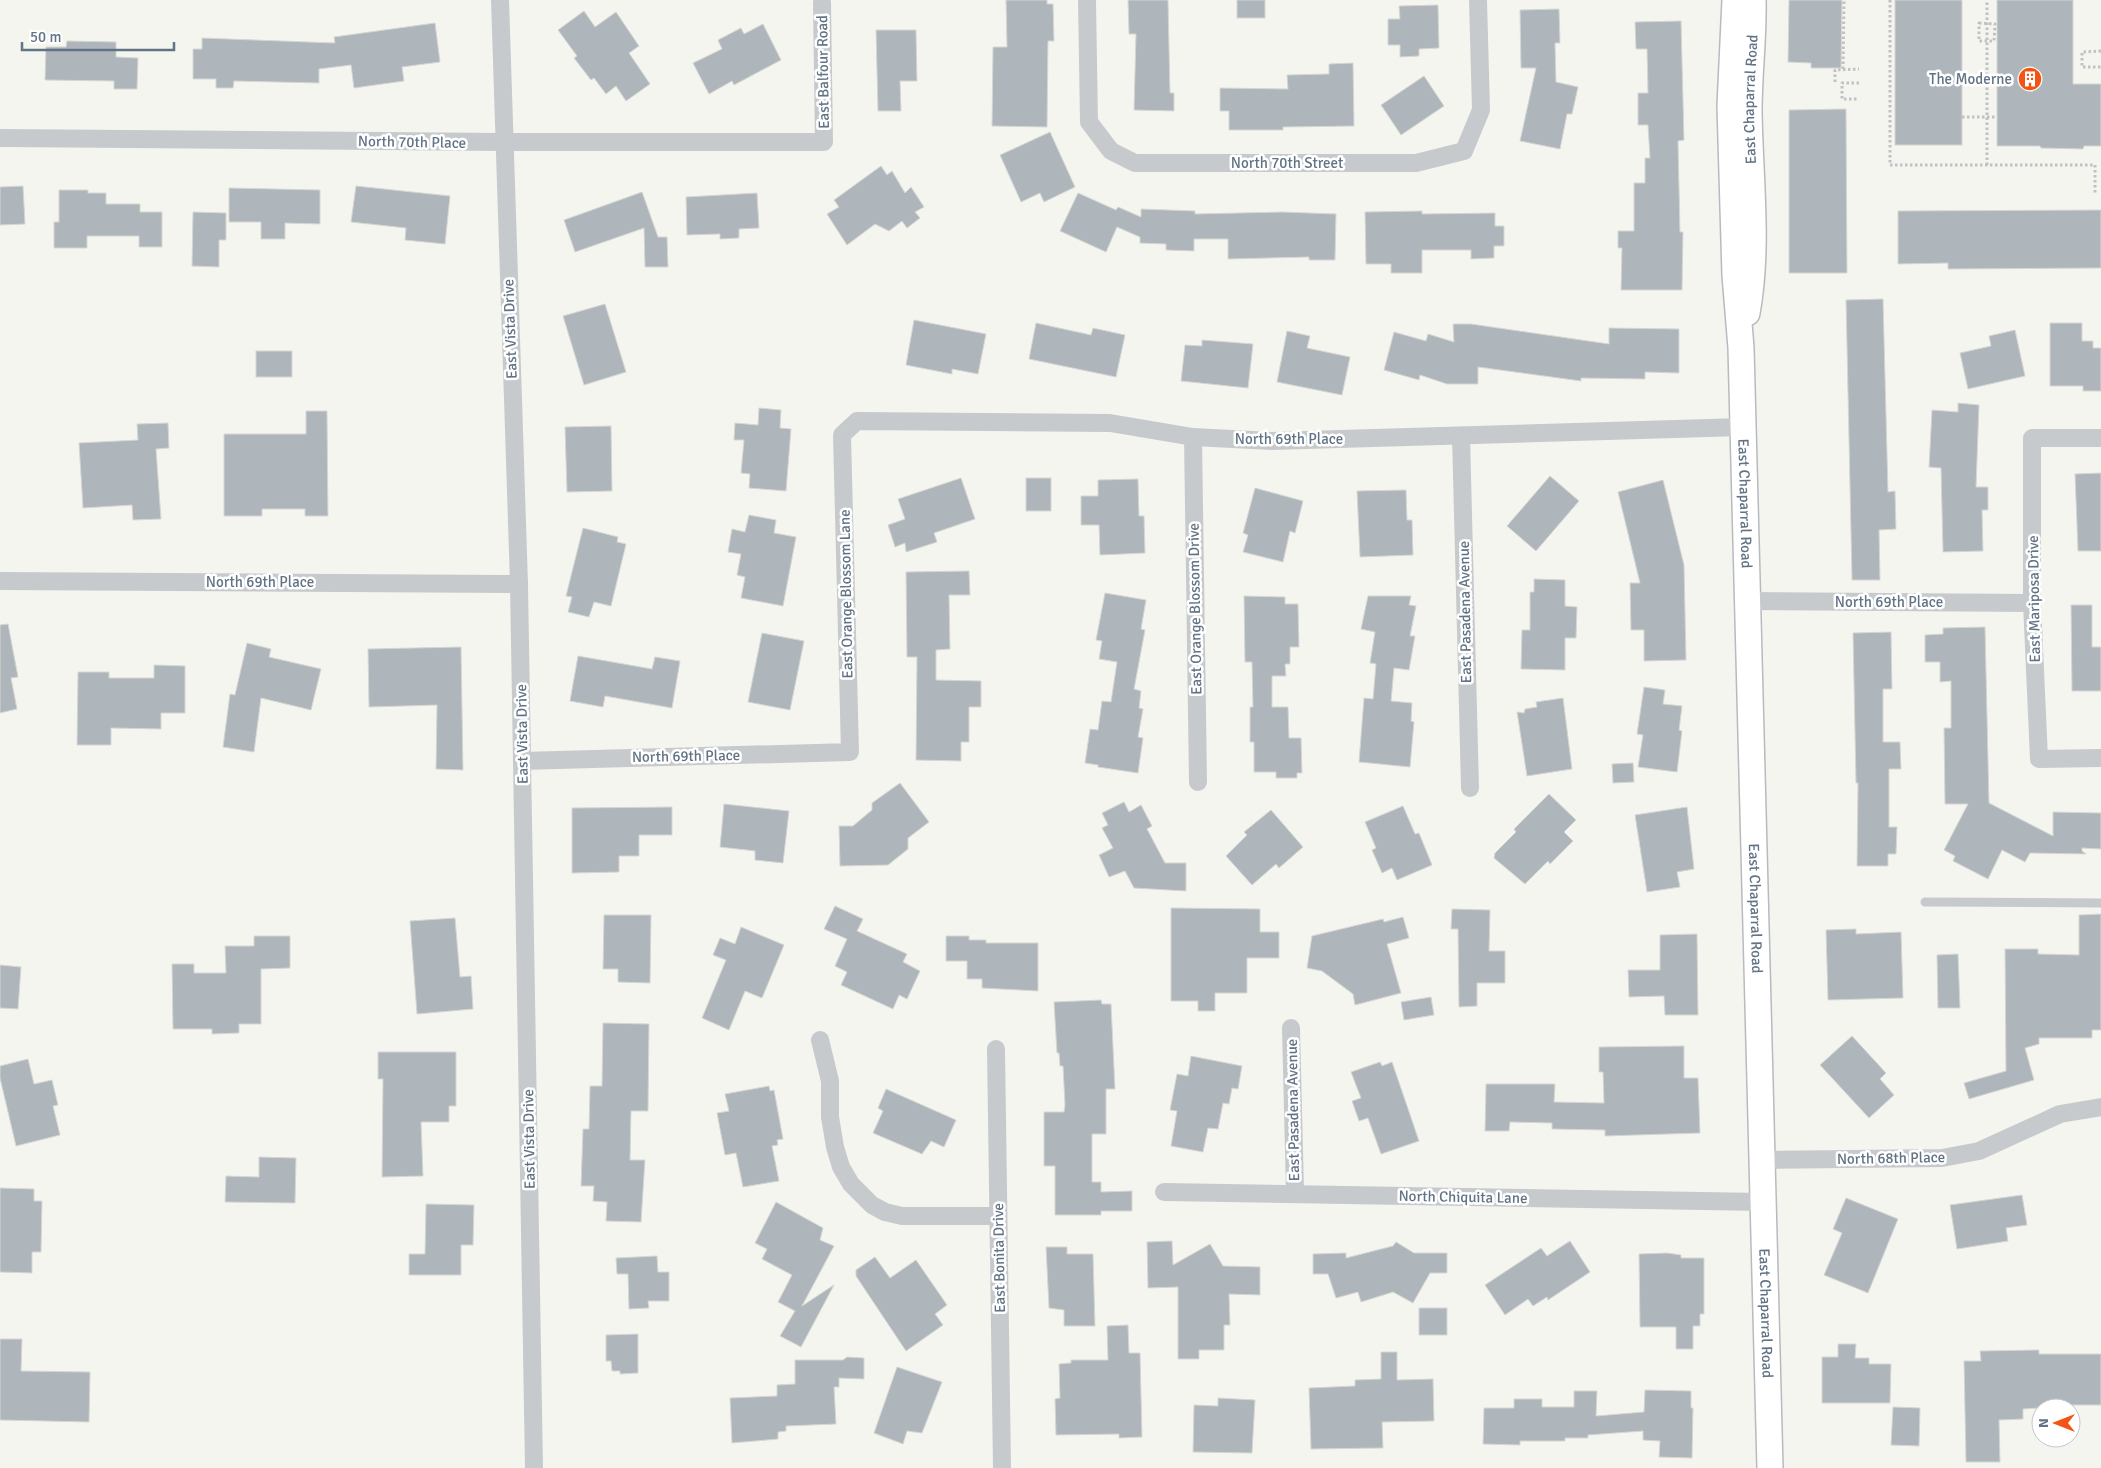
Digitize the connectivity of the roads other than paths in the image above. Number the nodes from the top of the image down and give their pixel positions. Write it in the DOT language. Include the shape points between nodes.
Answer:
graph roads {
  1 [pos="500,0"];
  2 [pos="1087,0"];
  3 [pos="1478,0"];
  4 [pos="1735,0"];
  5 [pos="1753,0"];
  6 [pos="822,3"];
  7 [pos="0,138"];
  8 [pos="503,142"];
  9 [pos="824,142"];
  10 [pos="1741,348"];
  11 [pos="1742,427"];
  12 [pos="842,435"];
  13 [pos="1461,436"];
  14 [pos="1193,437"];
  15 [pos="2101,438"];
  16 [pos="0,581"];
  17 [pos="519,584"];
  18 [pos="1746,601"];
  19 [pos="2032,603"];
  20 [pos="850,752"];
  21 [pos="2101,758"];
  22 [pos="522,761"];
  23 [pos="1198,782"];
  24 [pos="1470,788"];
  25 [pos="1925,902"];
  26 [pos="2101,903"];
  27 [pos="1291,1028"];
  28 [pos="820,1040"];
  29 [pos="996,1049"];
  30 [pos="2101,1107"];
  31 [pos="1761,1160"];
  32 [pos="1164,1192"];
  33 [pos="1295,1192"];
  34 [pos="1762,1202"];
  35 [pos="998,1216"];
  36 [pos="534,1468"];
  37 [pos="1002,1468"];
  38 [pos="1770,1468"];
  1 -- 8 [label="street, East Vista Drive"];
  2 -- 3 [label="street, North 70th Street" via="1089,122 1111,151 1135,163 1416,163 1464,151 1481,110"];
  4 -- 10 [label="main road, East Chaparral Road" via="1730,106 1735,275"];
  5 -- 10 [label="main road, East Chaparral Road" via="1750,112 1752,282"];
  6 -- 9 [label="street, East Balfour Road"];
  7 -- 8 [label="street, North 70th Place"];
  8 -- 9 [label="street, North 70th Place"];
  8 -- 17 [label="street, East Vista Drive"];
  10 -- 11 [label="main road, East Chaparral Road"];
  11 -- 13 [label="street, North 69th Place"];
  11 -- 18 [label="main road, East Chaparral Road"];
  12 -- 14 [label="street, North 69th Place" via="857,421 867,421 1110,423"];
  12 -- 20 [label="street, East Orange Blossom Lane"];
  13 -- 14 [label="street, North 69th Place" via="1272,441"];
  13 -- 24 [label="street, East Pasadena Avenue"];
  14 -- 23 [label="street, East Orange Blossom Drive"];
  15 -- 19 [label="street, East Mariposa Drive" via="2032,438"];
  16 -- 17 [label="street, North 69th Place"];
  17 -- 22 [label="street, East Vista Drive"];
  18 -- 19 [label="street, North 69th Place"];
  18 -- 31 [label="main road, East Chaparral Road"];
  19 -- 21 [label="street, East Mariposa Drive" via="2039,760"];
  20 -- 22 [label="street, North 69th Place"];
  22 -- 36 [label="street, East Vista Drive"];
  25 -- 26 [label="lane"];
  27 -- 33 [label="street, East Pasadena Avenue"];
  28 -- 35 [label="street" via="830,1081 834,1147 851,1184 872,1205 902,1216"];
  29 -- 35 [label="street, East Bonita Drive"];
  30 -- 31 [label="street, North 68th Place" via="2060,1114 1979,1151 1942,1158"];
  31 -- 34 [label="main road, East Chaparral Road"];
  32 -- 33 [label="street, North Chiquita Lane"];
  33 -- 34 [label="street, North Chiquita Lane"];
  34 -- 38 [label="main road, East Chaparral Road"];
  35 -- 37 [label="street, East Bonita Drive"];
}
